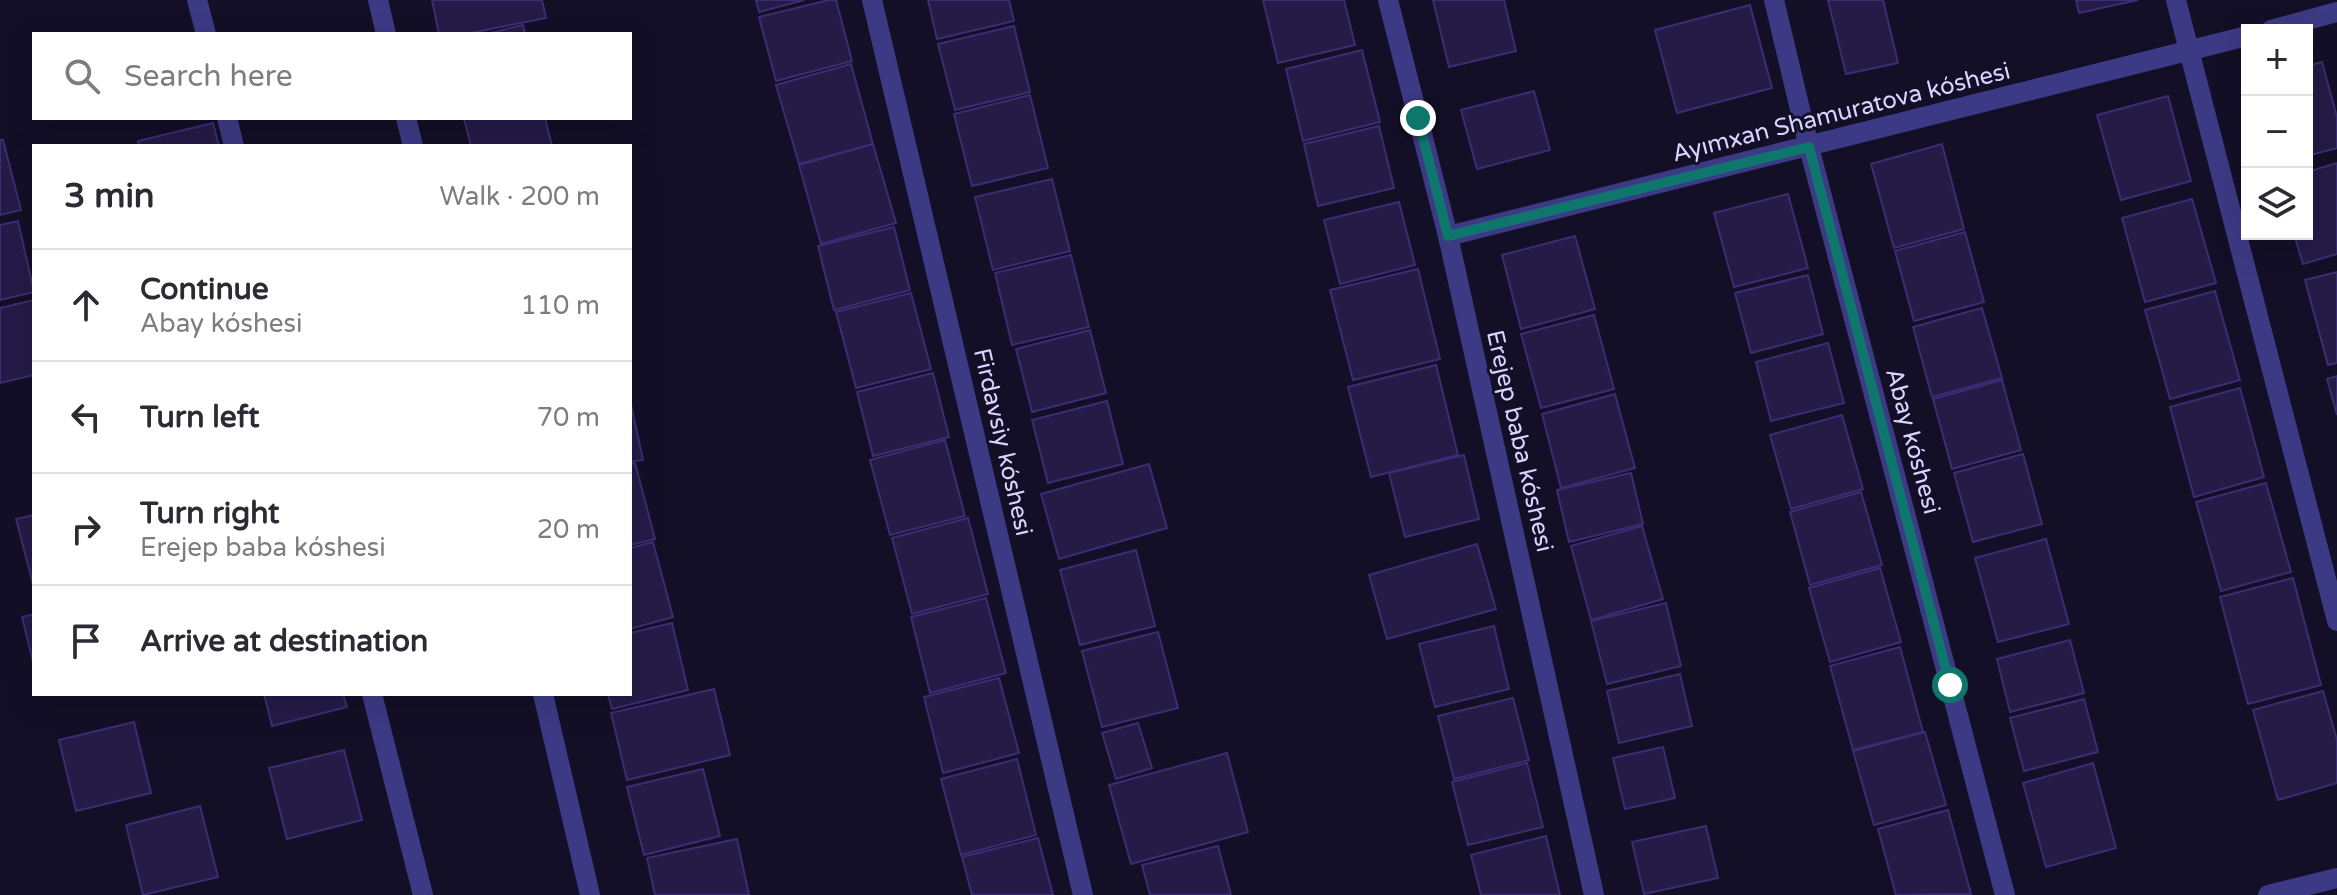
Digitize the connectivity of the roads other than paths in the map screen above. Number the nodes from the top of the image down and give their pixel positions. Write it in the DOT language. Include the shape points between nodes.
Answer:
graph roads {
  1 [pos="197,0"];
  2 [pos="378,0"];
  3 [pos="872,0"];
  4 [pos="1388,0"];
  5 [pos="1774,0"];
  6 [pos="2176,0"];
  7 [pos="2337,12"];
  8 [pos="2293,24"];
  9 [pos="205,32"];
  10 [pos="386,32"];
  11 [pos="2241,38"];
  12 [pos="2190,52"];
  13 [pos="228,120"];
  14 [pos="406,120"];
  15 [pos="234,144"];
  16 [pos="412,144"];
  17 [pos="1809,147"];
  18 [pos="1448,236"];
  19 [pos="2337,621"];
  20 [pos="373,696"];
  21 [pos="543,696"];
  22 [pos="2337,878"];
  23 [pos="423,895"];
  24 [pos="590,895"];
  25 [pos="1083,895"];
  26 [pos="1594,895"];
  27 [pos="2005,895"];
  28 [pos="2268,895"];
  1 -- 9 [label="street"];
  2 -- 10 [label="street"];
  3 -- 25 [label="street, Firdavsiy kóshesi"];
  4 -- 18 [label="street, Erejep baba kóshesi"];
  5 -- 17 [label="street, Abay kóshesi"];
  6 -- 12 [label="street"];
  7 -- 8 [label="street"];
  11 -- 12 [label="street, Ayımxan Shamuratova kóshesi"];
  12 -- 17 [label="street, Ayımxan Shamuratova kóshesi"];
  12 -- 19 [label="street"];
  13 -- 15 [label="street"];
  14 -- 16 [label="street"];
  17 -- 18 [label="street, Ayımxan Shamuratova kóshesi"];
  17 -- 27 [label="street, Abay kóshesi"];
  18 -- 26 [label="street, Erejep baba kóshesi"];
  20 -- 23 [label="street"];
  21 -- 24 [label="street"];
  22 -- 28 [label="street"];
}
